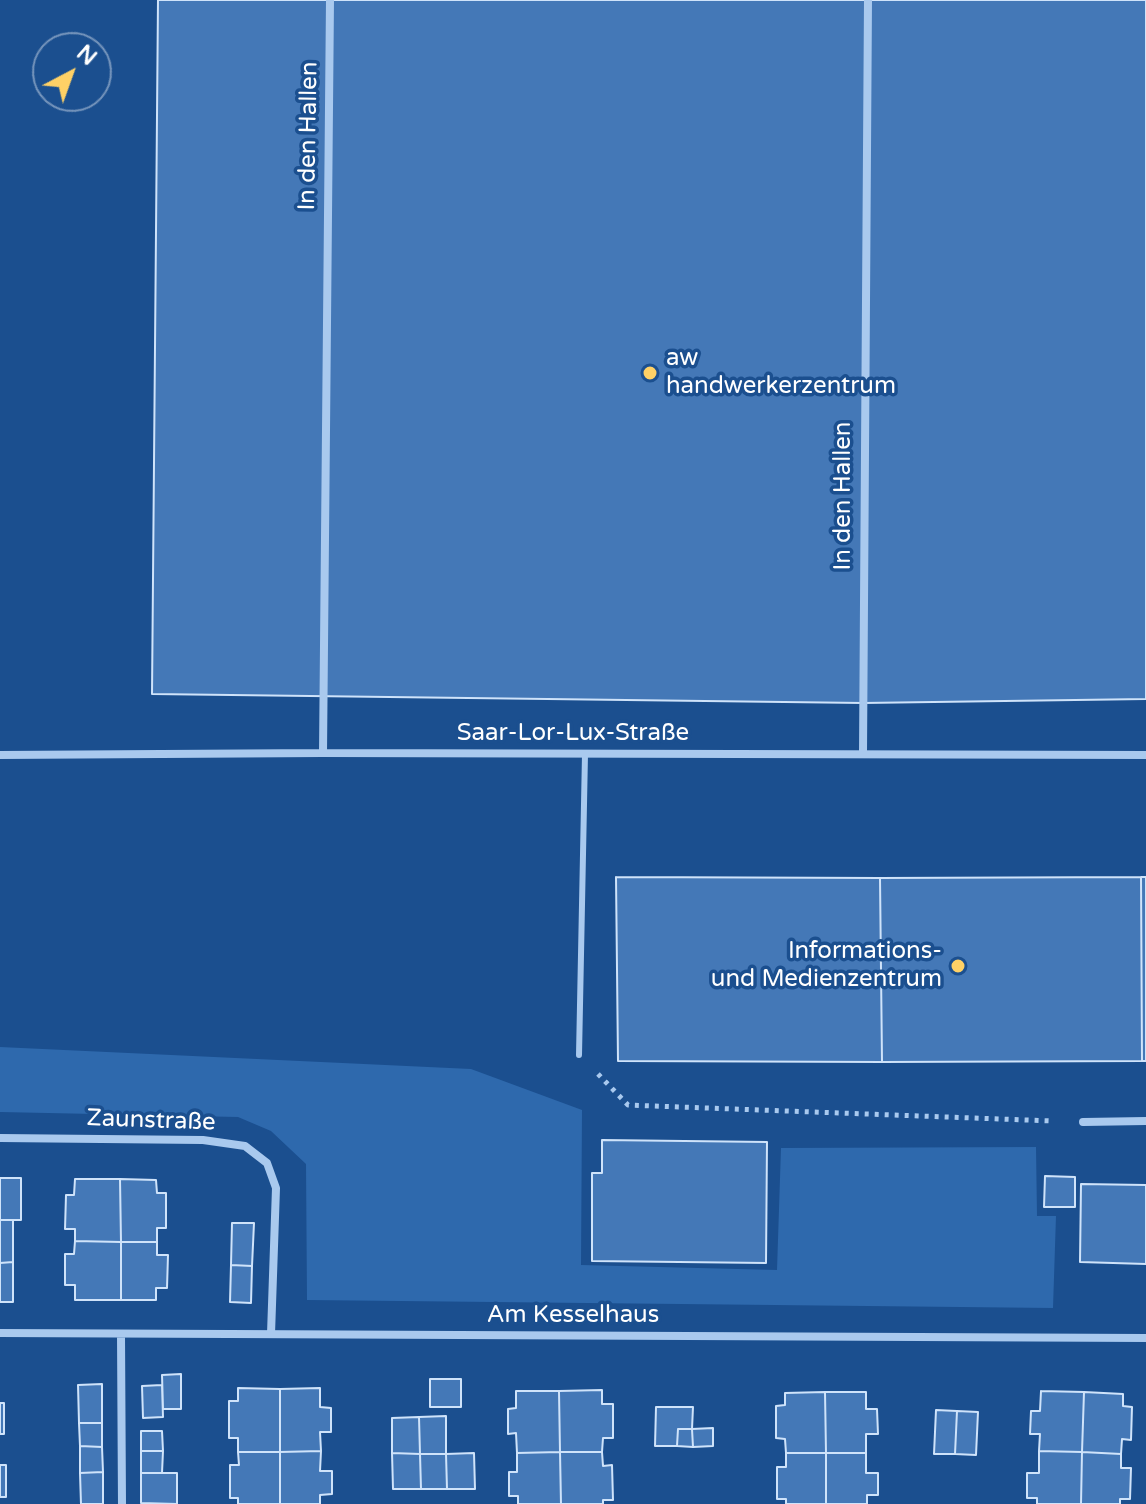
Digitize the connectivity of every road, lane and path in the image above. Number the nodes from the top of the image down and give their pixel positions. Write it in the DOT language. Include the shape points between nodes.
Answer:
graph roads {
  1 [pos="330,0"];
  2 [pos="868,0"];
  3 [pos="323,753"];
  4 [pos="863,753"];
  5 [pos="585,754"];
  6 [pos="0,755"];
  7 [pos="1146,755"];
  8 [pos="579,1055"];
  9 [pos="1146,1121"];
  10 [pos="1083,1122"];
  11 [pos="0,1138"];
  12 [pos="0,1333"];
  13 [pos="271,1334"];
  14 [pos="121,1335"];
  15 [pos="1146,1338"];
  16 [pos="122,1504"];
  1 -- 3 [label="street, In den Hallen"];
  2 -- 4 [label="street, In den Hallen"];
  3 -- 5 [label="street, Saar-Lor-Lux-Straße"];
  3 -- 6 [label="street, Saar-Lor-Lux-Straße"];
  4 -- 5 [label="street, Saar-Lor-Lux-Straße"];
  4 -- 7 [label="street, Saar-Lor-Lux-Straße"];
  5 -- 8 [label="lane"];
  8 -- 10 [label="path" via="628,1105"];
  9 -- 10 [label="street"];
  11 -- 13 [label="street, Zaunstraße" via="203,1140 245,1146 267,1163 276,1188"];
  12 -- 14 [label="street, Am Kesselhaus"];
  13 -- 14 [label="street, Am Kesselhaus"];
  13 -- 15 [label="street, Am Kesselhaus"];
  14 -- 16 [label="street"];
}
